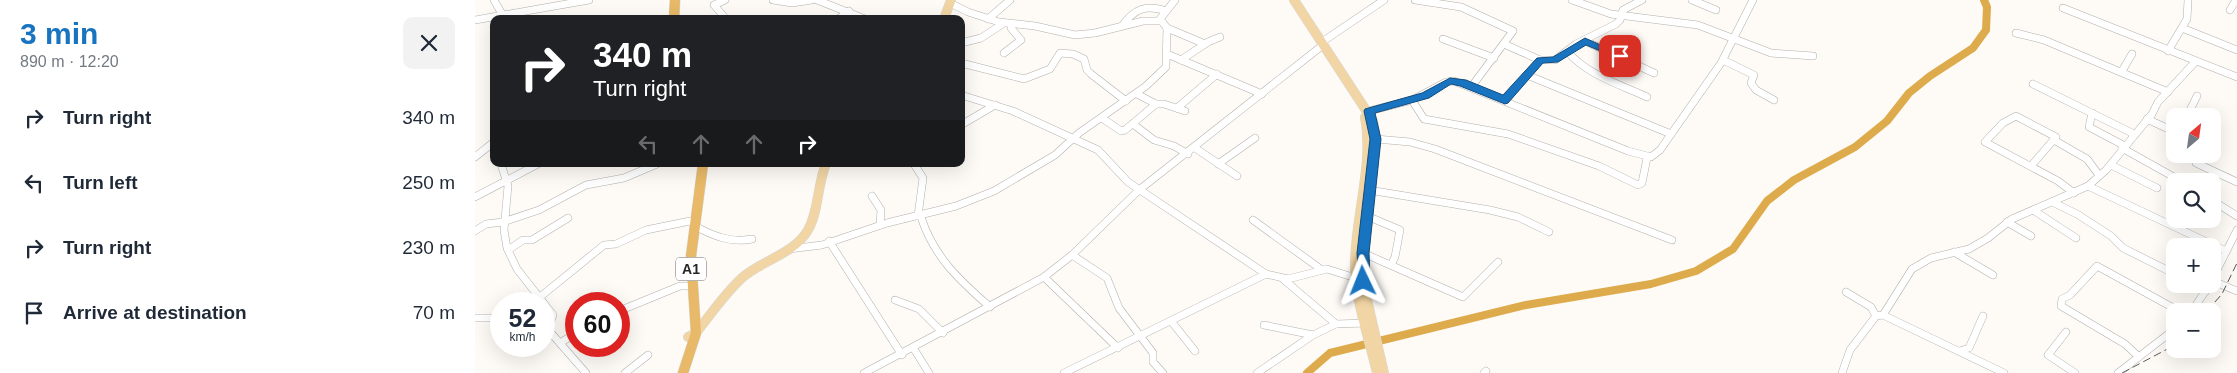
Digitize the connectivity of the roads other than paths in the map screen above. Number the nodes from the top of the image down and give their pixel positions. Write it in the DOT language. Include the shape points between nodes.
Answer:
graph roads {
  1 [pos="494,0"];
  2 [pos="589,0"];
  3 [pos="677,0"];
  4 [pos="725,0"];
  5 [pos="773,0"];
  6 [pos="812,0"];
  7 [pos="817,0"];
  8 [pos="1010,0"];
  9 [pos="1175,0"];
  10 [pos="1290,0"];
  11 [pos="1294,0"];
  12 [pos="1385,0"];
  13 [pos="1415,0"];
  14 [pos="1572,0"];
  15 [pos="1642,0"];
  16 [pos="1692,0"];
  17 [pos="1753,0"];
  18 [pos="2188,0"];
  19 [pos="2236,0"];
  20 [pos="950,1"];
  21 [pos="2063,8"];
  22 [pos="1716,10"];
  23 [pos="2230,10"];
  24 [pos="849,11"];
  25 [pos="1166,11"];
  26 [pos="502,14"];
  27 [pos="498,15"];
  28 [pos="514,15"];
  29 [pos="529,15"];
  30 [pos="676,15"];
  31 [pos="723,15"];
  32 [pos="844,15"];
  33 [pos="857,15"];
  34 [pos="944,15"];
  35 [pos="1621,16"];
  36 [pos="490,17"];
  37 [pos="987,19"];
  38 [pos="475,20"];
  39 [pos="1159,21"];
  40 [pos="1004,23"];
  41 [pos="1011,24"];
  42 [pos="1122,26"];
  43 [pos="1167,28"];
  44 [pos="2182,28"];
  45 [pos="2016,33"];
  46 [pos="1220,37"];
  47 [pos="1443,39"];
  48 [pos="1733,39"];
  49 [pos="1585,41"];
  50 [pos="965,42"];
  51 [pos="1205,44"];
  52 [pos="1504,44"];
  53 [pos="1322,45"];
  54 [pos="2237,50"];
  55 [pos="1567,51"];
  56 [pos="2168,51"];
  57 [pos="1004,53"];
  58 [pos="1167,54"];
  59 [pos="2132,54"];
  60 [pos="1813,56"];
  61 [pos="1494,58"];
  62 [pos="1181,60"];
  63 [pos="1540,60"];
  64 [pos="1723,60"];
  65 [pos="2195,62"];
  66 [pos="965,64"];
  67 [pos="2122,71"];
  68 [pos="1654,73"];
  69 [pos="1217,74"];
  70 [pos="1527,75"];
  71 [pos="2237,77"];
  72 [pos="2033,84"];
  73 [pos="1472,86"];
  74 [pos="2168,92"];
  75 [pos="1137,94"];
  76 [pos="1263,94"];
  77 [pos="965,96"];
  78 [pos="2197,96"];
  79 [pos="1647,97"];
  80 [pos="1412,100"];
  81 [pos="1505,100"];
  82 [pos="1774,100"];
  83 [pos="1126,101"];
  84 [pos="1156,104"];
  85 [pos="995,105"];
  86 [pos="1177,108"];
  87 [pos="2191,108"];
  88 [pos="1185,111"];
  89 [pos="1369,111"];
  90 [pos="2092,113"];
  91 [pos="1102,118"];
  92 [pos="2147,119"];
  93 [pos="965,123"];
  94 [pos="1133,124"];
  95 [pos="2166,128"];
  96 [pos="1671,134"];
  97 [pos="2134,134"];
  98 [pos="1255,138"];
  99 [pos="1073,139"];
  100 [pos="1376,139"];
  101 [pos="2054,140"];
  102 [pos="490,146"];
  103 [pos="2124,147"];
  104 [pos="1195,148"];
  105 [pos="1188,154"];
  106 [pos="476,155"];
  107 [pos="1647,158"];
  108 [pos="2196,163"];
  109 [pos="1218,164"];
  110 [pos="2111,165"];
  111 [pos="2031,166"];
  112 [pos="502,167"];
  113 [pos="532,167"];
  114 [pos="650,167"];
  115 [pos="697,167"];
  116 [pos="702,167"];
  117 [pos="823,167"];
  118 [pos="915,167"];
  119 [pos="2168,173"];
  120 [pos="2099,175"];
  121 [pos="1237,176"];
  122 [pos="507,179"];
  123 [pos="2237,182"];
  124 [pos="2088,186"];
  125 [pos="2157,188"];
  126 [pos="1139,190"];
  127 [pos="1369,190"];
  128 [pos="2074,193"];
  129 [pos="872,196"];
  130 [pos="475,197"];
  131 [pos="2052,202"];
  132 [pos="2221,206"];
  133 [pos="2033,210"];
  134 [pos="920,216"];
  135 [pos="1367,216"];
  136 [pos="2237,216"];
  137 [pos="569,218"];
  138 [pos="1253,220"];
  139 [pos="503,222"];
  140 [pos="2007,222"];
  141 [pos="692,223"];
  142 [pos="880,224"];
  143 [pos="2237,230"];
  144 [pos="475,231"];
  145 [pos="1549,232"];
  146 [pos="2031,236"];
  147 [pos="2076,238"];
  148 [pos="752,239"];
  149 [pos="1671,240"];
  150 [pos="829,241"];
  151 [pos="787,248"];
  152 [pos="2227,248"];
  153 [pos="2237,248"];
  154 [pos="507,250"];
  155 [pos="1954,252"];
  156 [pos="1363,253"];
  157 [pos="1072,255"];
  158 [pos="2221,261"];
  159 [pos="1498,262"];
  160 [pos="1391,265"];
  161 [pos="1322,270"];
  162 [pos="2166,270"];
  163 [pos="1266,274"];
  164 [pos="1993,275"];
  165 [pos="1045,277"];
  166 [pos="1283,279"];
  167 [pos="1360,279"];
  168 [pos="2221,283"];
  169 [pos="687,286"];
  170 [pos="535,292"];
  171 [pos="546,292"];
  172 [pos="1846,292"];
  173 [pos="2237,292"];
  174 [pos="895,300"];
  175 [pos="2166,304"];
  176 [pos="630,306"];
  177 [pos="990,307"];
  178 [pos="1880,316"];
  179 [pos="1983,316"];
  180 [pos="475,318"];
  181 [pos="490,318"];
  182 [pos="1171,320"];
  183 [pos="1366,323"];
  184 [pos="1336,324"];
  185 [pos="1263,325"];
  186 [pos="693,331"];
  187 [pos="2066,332"];
  188 [pos="943,333"];
  189 [pos="1373,333"];
  190 [pos="1313,335"];
  191 [pos="1140,336"];
  192 [pos="555,337"];
  193 [pos="2166,337"];
  194 [pos="565,340"];
  195 [pos="560,343"];
  196 [pos="1117,348"];
  197 [pos="1373,348"];
  198 [pos="913,349"];
  199 [pos="1195,351"];
  200 [pos="1960,352"];
  201 [pos="902,355"];
  202 [pos="648,356"];
  203 [pos="2139,357"];
  204 [pos="586,373"];
  205 [pos="625,373"];
  206 [pos="676,373"];
  207 [pos="683,373"];
  208 [pos="865,373"];
  209 [pos="928,373"];
  210 [pos="1064,373"];
  211 [pos="1163,373"];
  212 [pos="1257,373"];
  213 [pos="1377,373"];
  214 [pos="1384,373"];
  215 [pos="1842,373"];
  216 [pos="2004,373"];
  217 [pos="2075,373"];
  218 [pos="2118,373"];
  1 -- 26 [label="street"];
  2 -- 29 [label="street"];
  3 -- 30 [label="highway"];
  4 -- 31 [label="street" via="714,5"];
  5 -- 6 [label="street" via="792,3"];
  7 -- 24 [label="street"];
  8 -- 37 [label="street"];
  9 -- 25 [label="street"];
  10 -- 53 [label="main road"];
  11 -- 53 [label="main road"];
  12 -- 53 [label="street"];
  13 -- 52 [label="street" via="1461,7 1511,29 1513,31"];
  14 -- 35 [label="street"];
  15 -- 35 [label="street" via="1623,10"];
  16 -- 22 [label="street"];
  17 -- 48 [label="street"];
  18 -- 44 [label="street" via="2187,19"];
  19 -- 23 [label="street"];
  20 -- 34 [label="main road"];
  20 -- 37 [label="street"];
  21 -- 56 [label="street"];
  24 -- 32 [label="street"];
  24 -- 33 [label="street"];
  25 -- 39 [label="street"];
  25 -- 42 [label="street" via="1144,6"];
  26 -- 27 [label="street"];
  26 -- 28 [label="street"];
  35 -- 48 [label="street" via="1698,26"];
  35 -- 49 [label="street" via="1616,24"];
  36 -- 38 [label="street"];
  37 -- 40 [label="street"];
  39 -- 42 [label="street"];
  39 -- 43 [label="street"];
  40 -- 41 [label="street"];
  40 -- 50 [label="street" via="981,38"];
  41 -- 42 [label="street" via="1075,35"];
  41 -- 57 [label="street" via="1021,40"];
  43 -- 51 [label="street"];
  43 -- 58 [label="street"];
  44 -- 54 [label="street"];
  44 -- 56 [label="street"];
  45 -- 67 [label="street" via="2043,40"];
  46 -- 51 [label="street"];
  47 -- 61 [label="street"];
  48 -- 60 [label="street" via="1771,53"];
  48 -- 64 [label="street"];
  49 -- 55 [label="street"];
  49 -- 68 [label="street"];
  51 -- 62 [label="street"];
  52 -- 61 [label="street"];
  52 -- 63 [label="street"];
  53 -- 76 [label="street"];
  53 -- 89 [label="main road"];
  53 -- 167 [label="main road" via="1363,112 1369,128 1359,218"];
  55 -- 63 [label="street" via="1555,60"];
  55 -- 79 [label="street" via="1576,62 1592,72"];
  56 -- 65 [label="street"];
  58 -- 62 [label="street"];
  58 -- 75 [label="street" via="1166,67"];
  59 -- 67 [label="street"];
  61 -- 73 [label="street"];
  62 -- 69 [label="street"];
  63 -- 70 [label="street"];
  64 -- 82 [label="street" via="1754,75 1753,88"];
  64 -- 96 [label="street"];
  65 -- 71 [label="street"];
  65 -- 74 [label="street"];
  66 -- 83 [label="street" via="1024,79 1050,69 1060,53 1073,54 1084,59 1087,70"];
  67 -- 74 [label="street"];
  69 -- 76 [label="street"];
  69 -- 86 [label="street"];
  70 -- 81 [label="street"];
  70 -- 96 [label="street"];
  72 -- 90 [label="street"];
  73 -- 80 [label="street" via="1450,81"];
  73 -- 81 [label="street"];
  74 -- 92 [label="street"];
  75 -- 83 [label="street"];
  75 -- 84 [label="street"];
  76 -- 104 [label="street"];
  77 -- 85 [label="street"];
  78 -- 87 [label="street"];
  80 -- 89 [label="street"];
  80 -- 107 [label="street" via="1424,119 1508,134 1599,166 1638,185 1642,183"];
  81 -- 107 [label="street"];
  83 -- 91 [label="street"];
  84 -- 86 [label="street"];
  84 -- 94 [label="street"];
  85 -- 93 [label="street"];
  85 -- 99 [label="street"];
  86 -- 88 [label="street"];
  89 -- 100 [label="main road"];
  90 -- 97 [label="street"];
  90 -- 103 [label="street" via="2089,127"];
  91 -- 94 [label="street" via="1121,131"];
  91 -- 99 [label="street"];
  92 -- 95 [label="street"];
  92 -- 97 [label="street"];
  94 -- 105 [label="street" via="1154,140"];
  96 -- 107 [label="street" via="1655,155"];
  97 -- 103 [label="street"];
  98 -- 109 [label="street"];
  99 -- 126 [label="street" via="1101,152"];
  99 -- 134 [label="street" via="1013,182 966,203"];
  100 -- 127 [label="main road"];
  100 -- 149 [label="street" via="1401,140 1435,149"];
  101 -- 111 [label="street"];
  101 -- 111 [label="street" via="2056,138 2016,116 2003,123 1985,142"];
  101 -- 120 [label="street" via="2091,162"];
  102 -- 106 [label="street"];
  103 -- 110 [label="street"];
  103 -- 119 [label="street"];
  104 -- 105 [label="street"];
  104 -- 109 [label="street"];
  105 -- 126 [label="street"];
  108 -- 123 [label="street"];
  109 -- 121 [label="street"];
  110 -- 120 [label="street"];
  110 -- 125 [label="street"];
  111 -- 128 [label="street"];
  112 -- 122 [label="street"];
  113 -- 122 [label="street"];
  114 -- 139 [label="street" via="624,178 586,185 539,210"];
  115 -- 141 [label="highway, A1"];
  116 -- 141 [label="highway, A1"];
  117 -- 151 [label="main road" via="809,229"];
  118 -- 134 [label="street" via="923,178"];
  120 -- 124 [label="street"];
  122 -- 130 [label="street"];
  122 -- 139 [label="street"];
  124 -- 128 [label="street"];
  124 -- 152 [label="street" via="2169,226"];
  126 -- 157 [label="street"];
  126 -- 163 [label="street"];
  127 -- 135 [label="main road"];
  127 -- 145 [label="street" via="1490,210"];
  128 -- 131 [label="street"];
  129 -- 142 [label="street" via="881,210"];
  131 -- 133 [label="street"];
  131 -- 162 [label="street" via="2111,236 2123,248"];
  132 -- 136 [label="street"];
  133 -- 140 [label="street"];
  133 -- 147 [label="street"];
  134 -- 142 [label="street"];
  134 -- 177 [label="street" via="939,258"];
  135 -- 156 [label="main road"];
  135 -- 160 [label="street" via="1400,230"];
  137 -- 154 [label="street" via="532,240 523,240"];
  138 -- 161 [label="street"];
  139 -- 144 [label="street" via="486,224"];
  139 -- 154 [label="street"];
  140 -- 146 [label="street"];
  140 -- 155 [label="street" via="1969,249"];
  141 -- 148 [label="street" via="729,241"];
  141 -- 169 [label="highway, A1" via="686,253"];
  141 -- 171 [label="street" via="646,230 616,244 604,245"];
  141 -- 186 [label="highway, A1"];
  142 -- 150 [label="street"];
  143 -- 152 [label="street"];
  150 -- 151 [label="street" via="805,248"];
  150 -- 201 [label="street"];
  151 -- 186 [label="main road" via="743,278"];
  152 -- 153 [label="street"];
  152 -- 158 [label="street"];
  154 -- 170 [label="street" via="522,280"];
  155 -- 164 [label="street"];
  155 -- 178 [label="street" via="1931,258 1912,269"];
  156 -- 160 [label="street"];
  156 -- 167 [label="main road"];
  157 -- 165 [label="street"];
  157 -- 191 [label="street" via="1107,278 1119,308"];
  159 -- 160 [label="street" via="1463,297"];
  161 -- 166 [label="street"];
  161 -- 167 [label="street" via="1335,270"];
  163 -- 166 [label="street"];
  163 -- 182 [label="street"];
  165 -- 177 [label="street"];
  165 -- 196 [label="street"];
  166 -- 184 [label="street"];
  167 -- 183 [label="main road"];
  167 -- 189 [label="main road"];
  168 -- 173 [label="street"];
  169 -- 176 [label="street" via="679,286"];
  169 -- 186 [label="highway, A1"];
  172 -- 178 [label="street"];
  174 -- 188 [label="street" via="919,309"];
  175 -- 203 [label="street" via="2097,266 2070,295 2062,299 2061,306 2125,344"];
  177 -- 188 [label="street"];
  178 -- 200 [label="street"];
  178 -- 215 [label="street" via="1850,350"];
  179 -- 200 [label="street" via="1969,348"];
  180 -- 181 [label="street"];
  182 -- 191 [label="street"];
  182 -- 199 [label="street"];
  183 -- 184 [label="street"];
  183 -- 189 [label="main road"];
  184 -- 190 [label="street"];
  185 -- 190 [label="street"];
  186 -- 206 [label="highway, A1"];
  186 -- 207 [label="highway, A1"];
  187 -- 217 [label="street" via="2049,355"];
  188 -- 198 [label="street"];
  189 -- 197 [label="main road"];
  190 -- 212 [label="street"];
  191 -- 196 [label="street"];
  191 -- 211 [label="street" via="1153,353 1153,362"];
  192 -- 195 [label="street"];
  193 -- 203 [label="street" via="2149,353"];
  194 -- 195 [label="street"];
  195 -- 204 [label="street"];
  196 -- 210 [label="street"];
  197 -- 213 [label="main road"];
  197 -- 214 [label="main road"];
  198 -- 201 [label="street"];
  198 -- 209 [label="street" via="926,365"];
  200 -- 216 [label="street"];
  201 -- 208 [label="street"];
  202 -- 205 [label="street"];
  203 -- 218 [label="street"];
}
